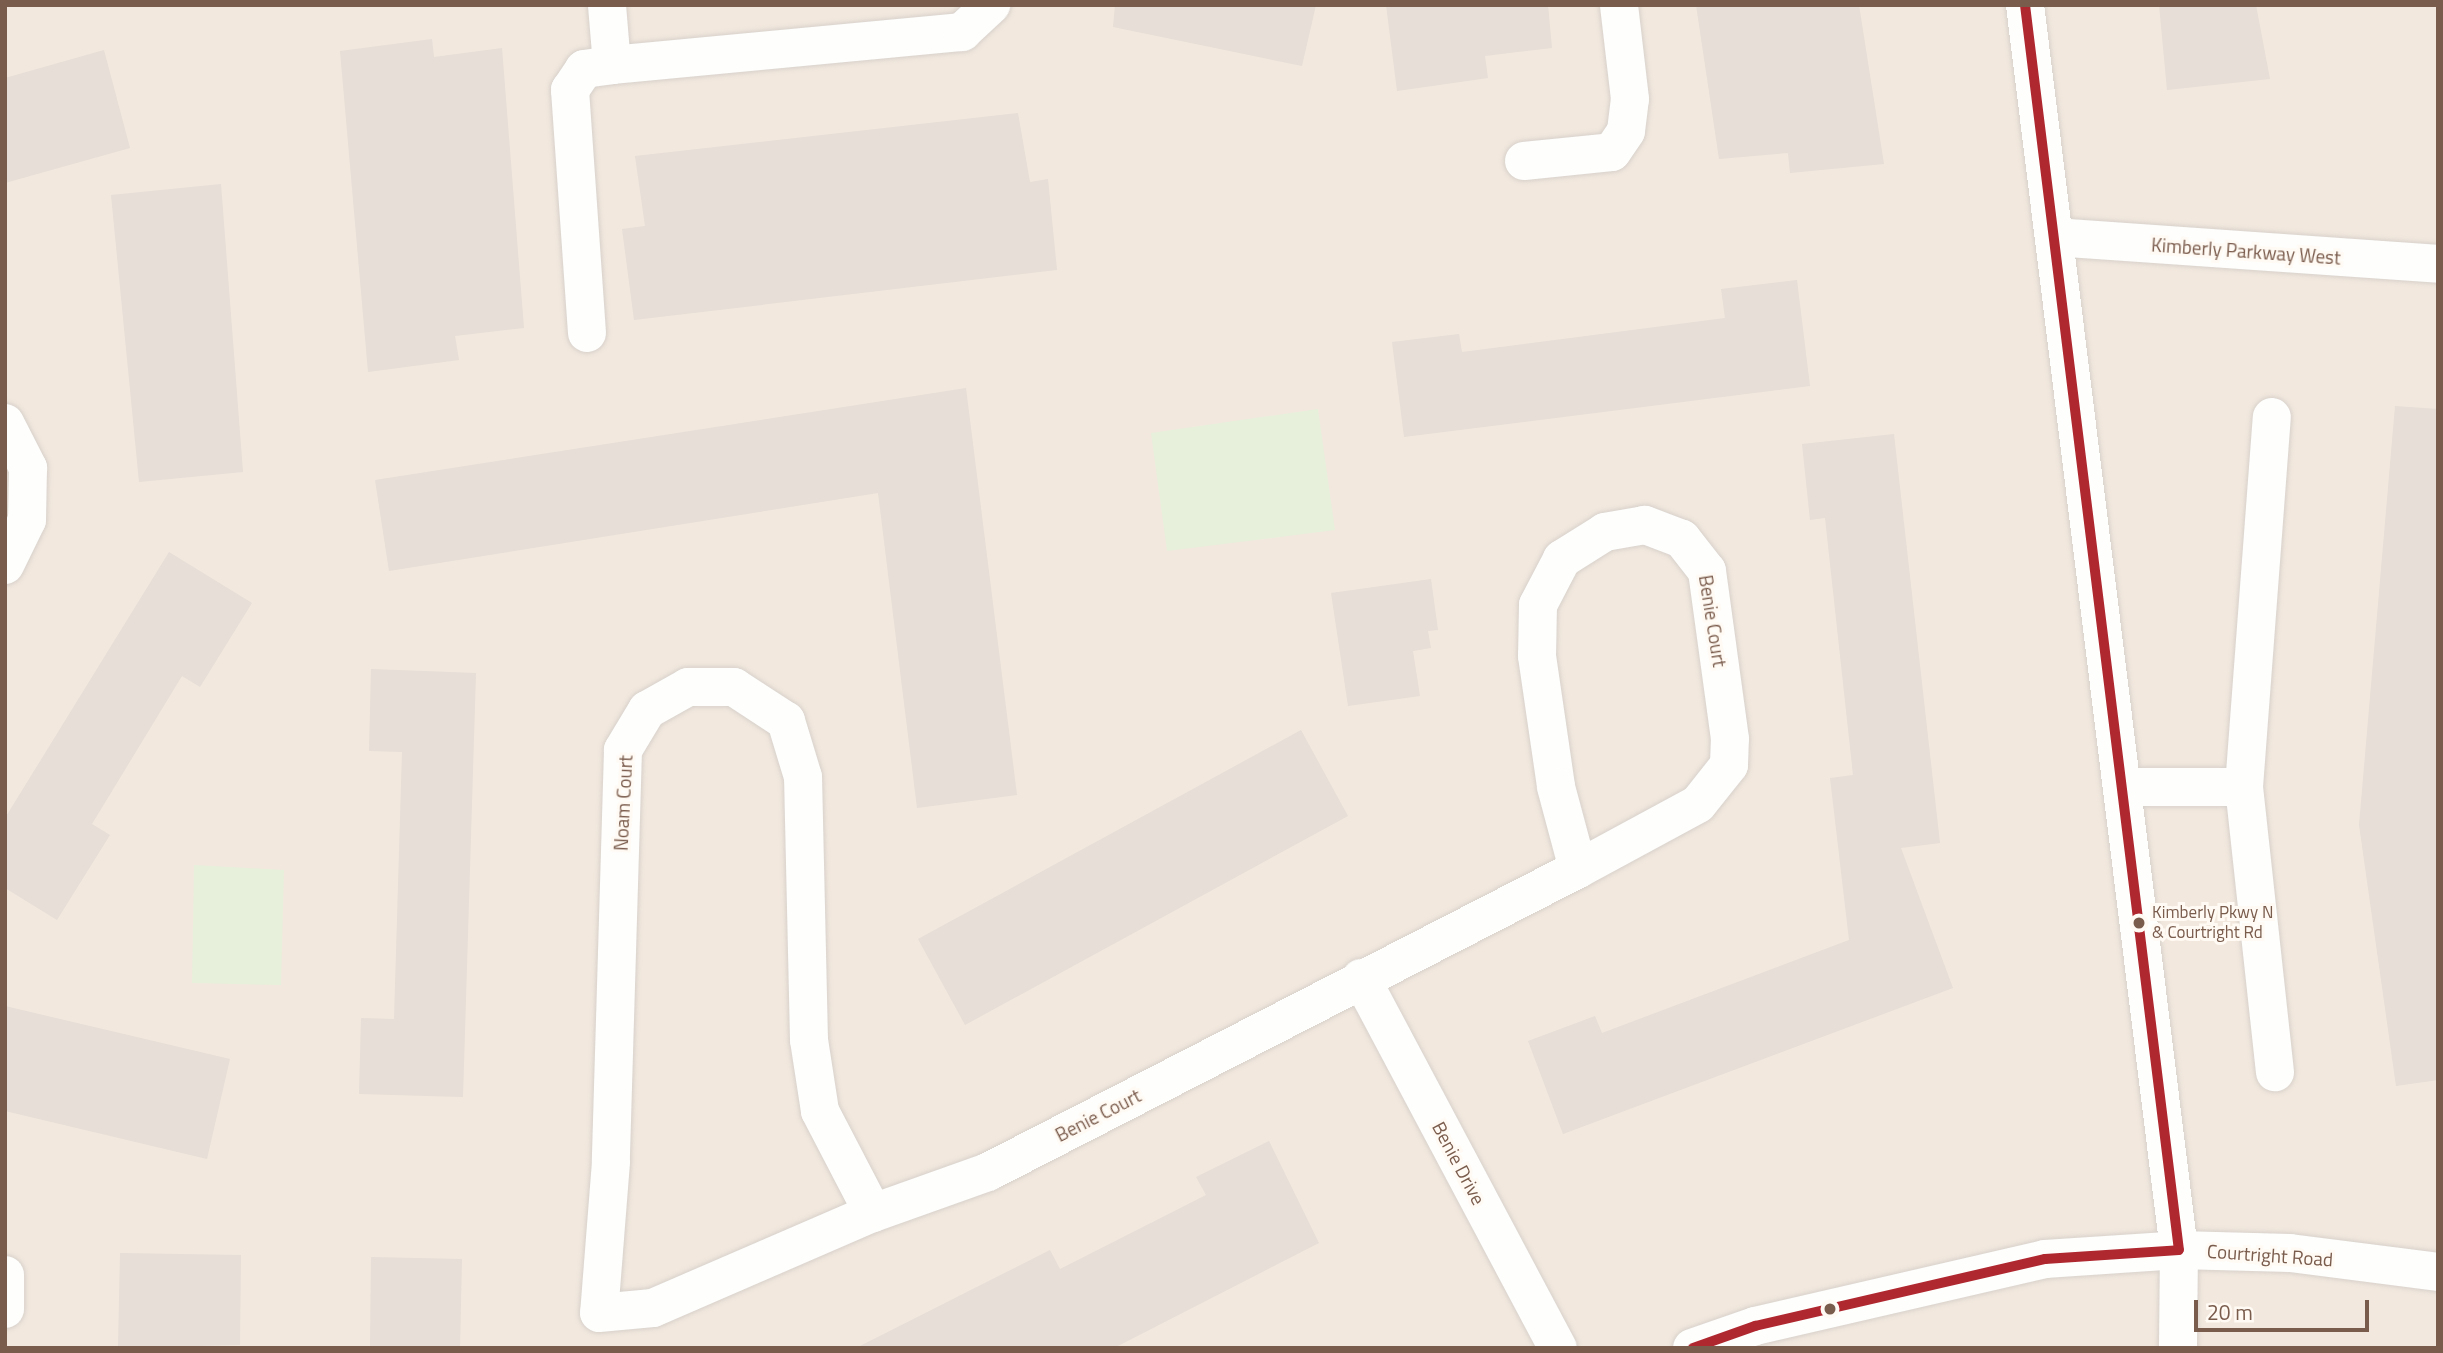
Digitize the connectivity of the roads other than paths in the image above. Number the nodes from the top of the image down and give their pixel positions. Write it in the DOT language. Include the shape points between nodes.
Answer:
graph roads {
  1 [pos="607,5"];
  2 [pos="991,5"];
  3 [pos="1619,5"];
  4 [pos="2025,5"];
  5 [pos="611,65"];
  6 [pos="1524,161"];
  7 [pos="2055,237"];
  8 [pos="2438,264"];
  9 [pos="587,333"];
  10 [pos="2272,417"];
  11 [pos="5,423"];
  12 [pos="5,565"];
  13 [pos="2122,787"];
  14 [pos="2244,787"];
  15 [pos="1578,869"];
  16 [pos="1361,978"];
  17 [pos="2275,1072"];
  18 [pos="873,1213"];
  19 [pos="2179,1250"];
  20 [pos="2438,1272"];
  21 [pos="5,1275"];
  22 [pos="5,1309"];
  23 [pos="599,1313"];
  24 [pos="1558,1348"];
  25 [pos="1692,1348"];
  26 [pos="2178,1348"];
  1 -- 5 [label="street"];
  2 -- 5 [label="street" via="962,32"];
  3 -- 6 [label="street" via="1630,99 1626,131 1612,152"];
  4 -- 7 [label="street"];
  5 -- 9 [label="street" via="584,69 570,90"];
  7 -- 8 [label="street, Kimberly Parkway West"];
  7 -- 13 [label="street"];
  10 -- 14 [label="street"];
  11 -- 12 [label="street" via="28,468 27,520"];
  13 -- 14 [label="street"];
  13 -- 19 [label="street"];
  14 -- 17 [label="street"];
  15 -- 15 [label="street, Benie Court" via="1556,787 1537,656 1538,605 1562,559 1605,532 1645,524 1682,539 1707,571 1729,765 1698,804"];
  15 -- 16 [label="street, Benie Court"];
  16 -- 18 [label="street, Benie Court" via="988,1172"];
  16 -- 24 [label="street, Benie Drive"];
  18 -- 23 [label="street, Benie Court" via="653,1308"];
  18 -- 23 [label="street, Noam Court" via="820,1111 809,1040 803,777 786,721 734,687 688,687 648,710 623,750 611,1162"];
  19 -- 20 [label="street, Courtright Road" via="2290,1253"];
  19 -- 25 [label="street, Courtright Road" via="2045,1259 1755,1326"];
  19 -- 26 [label="street"];
  21 -- 22 [label="street"];
}
